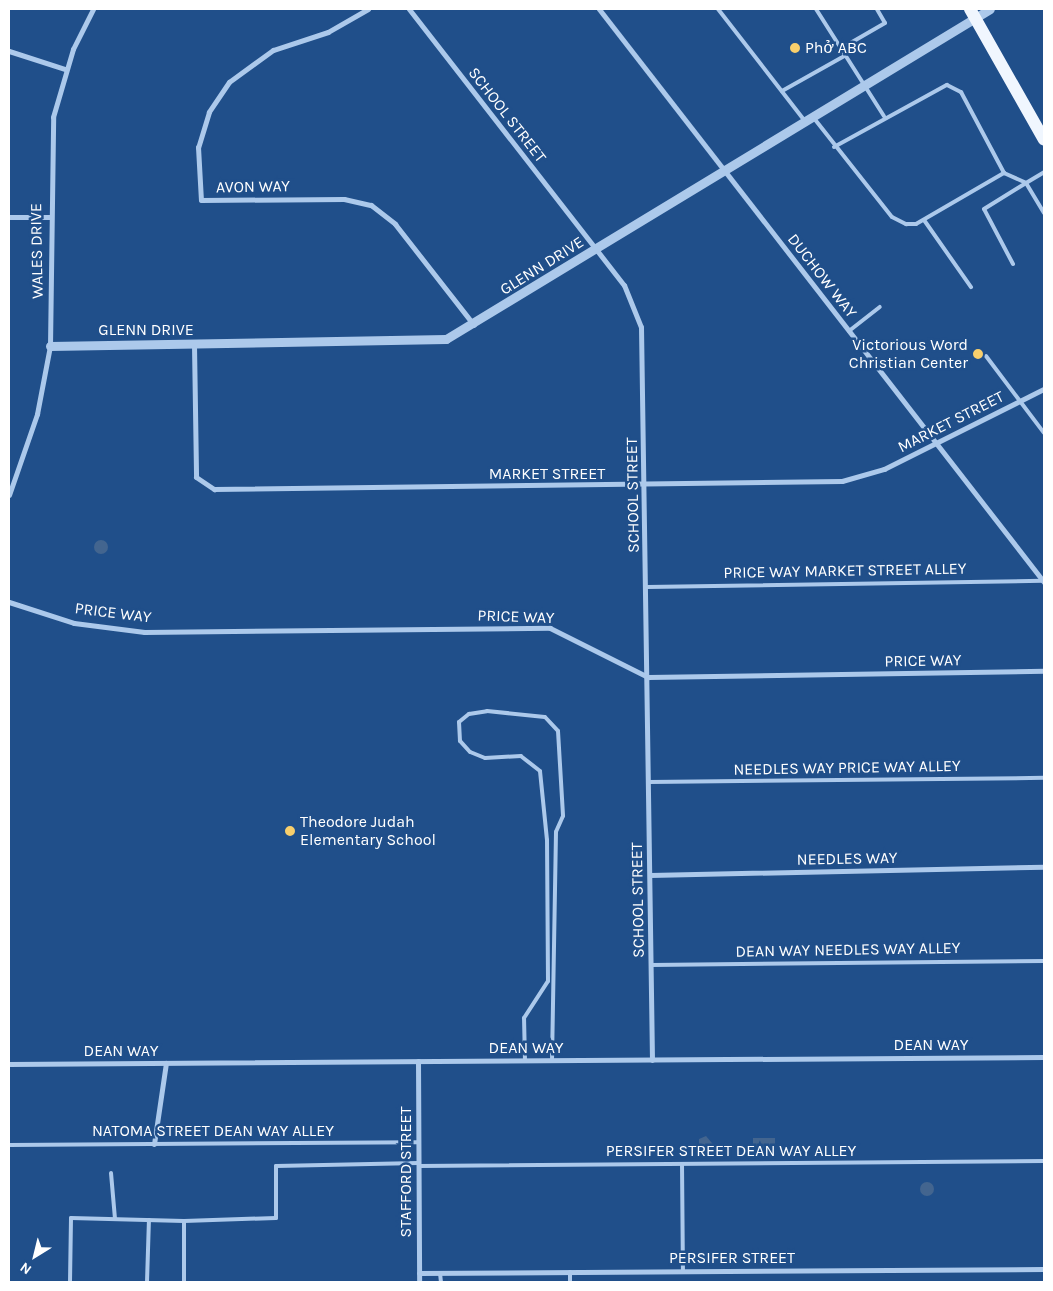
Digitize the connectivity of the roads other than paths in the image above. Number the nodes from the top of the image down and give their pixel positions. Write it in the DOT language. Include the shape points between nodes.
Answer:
graph roads {
  1 [pos="93,9"];
  2 [pos="368,9"];
  3 [pos="409,9"];
  4 [pos="599,9"];
  5 [pos="718,9"];
  6 [pos="816,9"];
  7 [pos="877,9"];
  8 [pos="990,9"];
  9 [pos="973,13"];
  10 [pos="840,49"];
  11 [pos="9,51"];
  12 [pos="844,56"];
  13 [pos="65,69"];
  14 [pos="862,84"];
  15 [pos="782,91"];
  16 [pos="884,116"];
  17 [pos="808,118"];
  18 [pos="1043,137"];
  19 [pos="834,147"];
  20 [pos="724,170"];
  21 [pos="1044,172"];
  22 [pos="1004,173"];
  23 [pos="1026,183"];
  24 [pos="1044,214"];
  25 [pos="9,217"];
  26 [pos="49,217"];
  27 [pos="924,220"];
  28 [pos="597,249"];
  29 [pos="1013,264"];
  30 [pos="972,287"];
  31 [pos="880,307"];
  32 [pos="474,325"];
  33 [pos="849,331"];
  34 [pos="194,345"];
  35 [pos="50,346"];
  36 [pos="986,356"];
  37 [pos="1044,389"];
  38 [pos="1020,401"];
  39 [pos="1044,433"];
  40 [pos="937,443"];
  41 [pos="646,485"];
  42 [pos="9,496"];
  43 [pos="1044,581"];
  44 [pos="647,587"];
  45 [pos="9,602"];
  46 [pos="1044,671"];
  47 [pos="648,678"];
  48 [pos="1044,778"];
  49 [pos="649,782"];
  50 [pos="1044,867"];
  51 [pos="650,875"];
  52 [pos="1044,960"];
  53 [pos="651,965"];
  54 [pos="1044,1057"];
  55 [pos="652,1060"];
  56 [pos="418,1061"];
  57 [pos="525,1061"];
  58 [pos="552,1061"];
  59 [pos="166,1063"];
  60 [pos="9,1064"];
  61 [pos="418,1142"];
  62 [pos="154,1144"];
  63 [pos="9,1145"];
  64 [pos="1044,1161"];
  65 [pos="419,1164"];
  66 [pos="682,1164"];
  67 [pos="111,1173"];
  68 [pos="114,1219"];
  69 [pos="149,1220"];
  70 [pos="184,1221"];
  71 [pos="1044,1268"];
  72 [pos="683,1271"];
  73 [pos="570,1272"];
  74 [pos="419,1273"];
  75 [pos="440,1273"];
  76 [pos="70,1282"];
  77 [pos="147,1282"];
  78 [pos="184,1282"];
  79 [pos="419,1282"];
  80 [pos="441,1282"];
  81 [pos="570,1282"];
  1 -- 13 [label="street, WALES DRIVE"];
  2 -- 32 [label="street, AVON WAY" via="328,32 273,50 229,82 209,112 198,146 201,200 344,199 371,205 395,224"];
  3 -- 28 [label="street, SCHOOL STREET"];
  4 -- 20 [label="street, DUCHOW WAY"];
  5 -- 15 [label="lane"];
  6 -- 10 [label="lane"];
  7 -- 10 [label="lane" via="885,22"];
  8 -- 9 [label="street, GLENN DRIVE"];
  9 -- 14 [label="street, GLENN DRIVE"];
  9 -- 18 [label="main road"];
  10 -- 12 [label="lane"];
  11 -- 13 [label="street"];
  12 -- 14 [label="lane"];
  12 -- 15 [label="lane"];
  13 -- 26 [label="street, WALES DRIVE" via="50,140"];
  14 -- 16 [label="lane"];
  14 -- 17 [label="street, GLENN DRIVE"];
  15 -- 17 [label="lane"];
  16 -- 19 [label="lane"];
  16 -- 22 [label="lane" via="941,85 954,88 961,92"];
  17 -- 19 [label="lane"];
  17 -- 20 [label="street, GLENN DRIVE"];
  19 -- 27 [label="lane" via="892,217 906,224"];
  20 -- 28 [label="street, GLENN DRIVE"];
  20 -- 33 [label="street, DUCHOW WAY"];
  21 -- 23 [label="lane"];
  22 -- 23 [label="lane"];
  22 -- 27 [label="lane"];
  23 -- 24 [label="lane"];
  23 -- 29 [label="lane" via="984,209"];
  25 -- 26 [label="street"];
  26 -- 35 [label="street, WALES DRIVE"];
  27 -- 30 [label="lane"];
  28 -- 32 [label="street, GLENN DRIVE"];
  28 -- 41 [label="street, SCHOOL STREET" via="624,285 641,327"];
  31 -- 33 [label="lane"];
  32 -- 34 [label="street, GLENN DRIVE" via="446,339 427,342"];
  33 -- 40 [label="street, DUCHOW WAY"];
  34 -- 35 [label="street, GLENN DRIVE"];
  34 -- 41 [label="street, MARKET STREET" via="196,478 209,488"];
  35 -- 42 [label="street, WALES DRIVE" via="37,414"];
  36 -- 38 [label="lane"];
  37 -- 38 [label="street, MARKET STREET"];
  38 -- 39 [label="lane"];
  38 -- 40 [label="street, MARKET STREET"];
  40 -- 41 [label="street, MARKET STREET" via="884,469 842,481"];
  40 -- 43 [label="street, DUCHOW WAY"];
  41 -- 44 [label="street, SCHOOL STREET"];
  43 -- 44 [label="lane, PRICE WAY MARKET STREET ALLEY"];
  44 -- 47 [label="street, SCHOOL STREET"];
  45 -- 47 [label="street, PRICE WAY" via="74,623 144,632 550,628"];
  46 -- 47 [label="street, PRICE WAY"];
  47 -- 49 [label="street, SCHOOL STREET"];
  48 -- 49 [label="lane, NEEDLES WAY PRICE WAY ALLEY"];
  49 -- 51 [label="street, SCHOOL STREET"];
  50 -- 51 [label="street, NEEDLES WAY"];
  51 -- 53 [label="street, SCHOOL STREET"];
  52 -- 53 [label="lane, DEAN WAY NEEDLES WAY ALLEY"];
  53 -- 55 [label="street, SCHOOL STREET"];
  54 -- 55 [label="street, DEAN WAY"];
  55 -- 58 [label="street, DEAN WAY"];
  56 -- 57 [label="street, DEAN WAY"];
  56 -- 59 [label="street, DEAN WAY"];
  56 -- 61 [label="street, STAFFORD STREET"];
  57 -- 58 [label="street, DEAN WAY"];
  57 -- 58 [label="lane" via="524,1018 548,982 547,840 540,771 521,756 485,758 470,752 460,741 458,729 468,714 527,714 554,724 558,731 564,816 556,832"];
  59 -- 60 [label="street, DEAN WAY"];
  59 -- 62 [label="street"];
  61 -- 62 [label="lane, NATOMA STREET DEAN WAY ALLEY"];
  61 -- 65 [label="street, STAFFORD STREET"];
  62 -- 63 [label="lane, NATOMA STREET DEAN WAY ALLEY"];
  64 -- 66 [label="lane, PERSIFER STREET DEAN WAY ALLEY"];
  65 -- 66 [label="lane, PERSIFER STREET DEAN WAY ALLEY"];
  65 -- 70 [label="lane, PERSIFER STREET DEAN WAY ALLEY" via="276,1166 276,1218"];
  65 -- 74 [label="street, STAFFORD STREET"];
  66 -- 72 [label="lane"];
  67 -- 68 [label="lane"];
  68 -- 69 [label="lane"];
  68 -- 76 [label="lane" via="71,1218"];
  69 -- 70 [label="lane"];
  69 -- 77 [label="lane"];
  70 -- 78 [label="lane"];
  71 -- 72 [label="street, PERSIFER STREET"];
  72 -- 73 [label="street, PERSIFER STREET"];
  73 -- 75 [label="street, PERSIFER STREET"];
  73 -- 81 [label="lane"];
  74 -- 75 [label="street, PERSIFER STREET"];
  74 -- 79 [label="street, STAFFORD STREET"];
  75 -- 80 [label="lane"];
}
